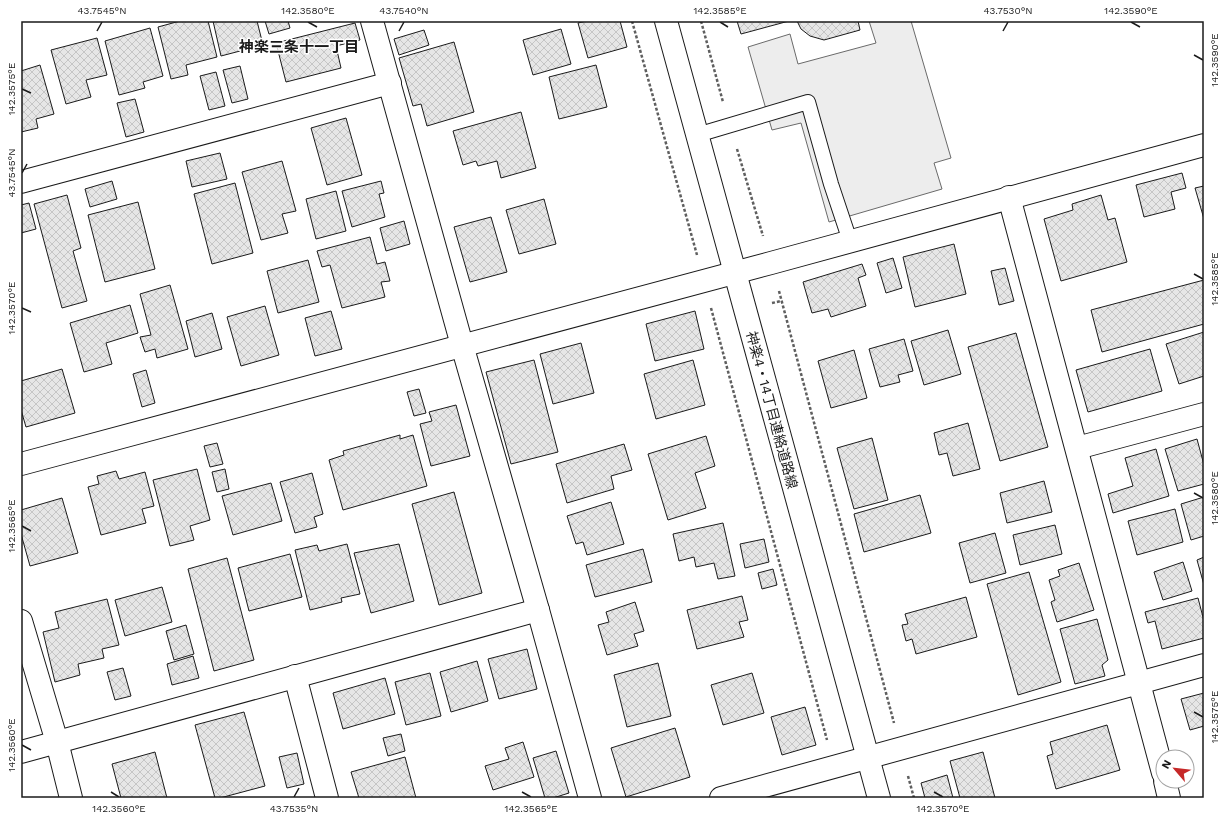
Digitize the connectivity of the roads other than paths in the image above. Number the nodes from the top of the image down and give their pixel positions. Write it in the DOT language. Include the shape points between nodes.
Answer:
graph roads {
  1 [pos="372,21"];
  2 [pos="666,21"];
  3 [pos="390,83"];
  4 [pos="697,135"];
  5 [pos="1204,145"];
  6 [pos="21,182"];
  7 [pos="1009,197"];
  8 [pos="850,241"];
  9 [pos="735,272"];
  10 [pos="462,346"];
  11 [pos="1204,414"];
  12 [pos="1077,448"];
  13 [pos="21,464"];
  14 [pos="538,610"];
  15 [pos="21,621"];
  16 [pos="1204,665"];
  17 [pos="295,676"];
  18 [pos="1140,682"];
  19 [pos="57,742"];
  20 [pos="1157,749"];
  21 [pos="21,752"];
  22 [pos="868,758"];
  23 [pos="71,798"];
  24 [pos="327,798"];
  25 [pos="590,798"];
  26 [pos="721,798"];
  27 [pos="879,798"];
  1 -- 3 [label="street"];
  2 -- 4 [label="street, 神楽4・14丁目連絡道路線"];
  3 -- 6 [label="street"];
  3 -- 10 [label="street"];
  4 -- 8 [label="lane" via="808,102"];
  4 -- 9 [label="street, 神楽4・14丁目連絡道路線"];
  5 -- 7 [label="street"];
  7 -- 8 [label="street"];
  7 -- 12 [label="street"];
  8 -- 9 [label="street"];
  9 -- 10 [label="street"];
  9 -- 22 [label="street, 神楽4・14丁目連絡道路線"];
  10 -- 13 [label="street"];
  10 -- 14 [label="street"];
  11 -- 12 [label="street"];
  12 -- 18 [label="street"];
  14 -- 17 [label="street"];
  14 -- 25 [label="street"];
  15 -- 19 [label="street"];
  16 -- 18 [label="street"];
  17 -- 19 [label="street"];
  17 -- 24 [label="street"];
  18 -- 20 [label="street"];
  18 -- 22 [label="street"];
  19 -- 21 [label="street"];
  19 -- 23 [label="street"];
  22 -- 26 [label="street"];
  22 -- 27 [label="street, 神楽4・14丁目連絡道路線"];
}
